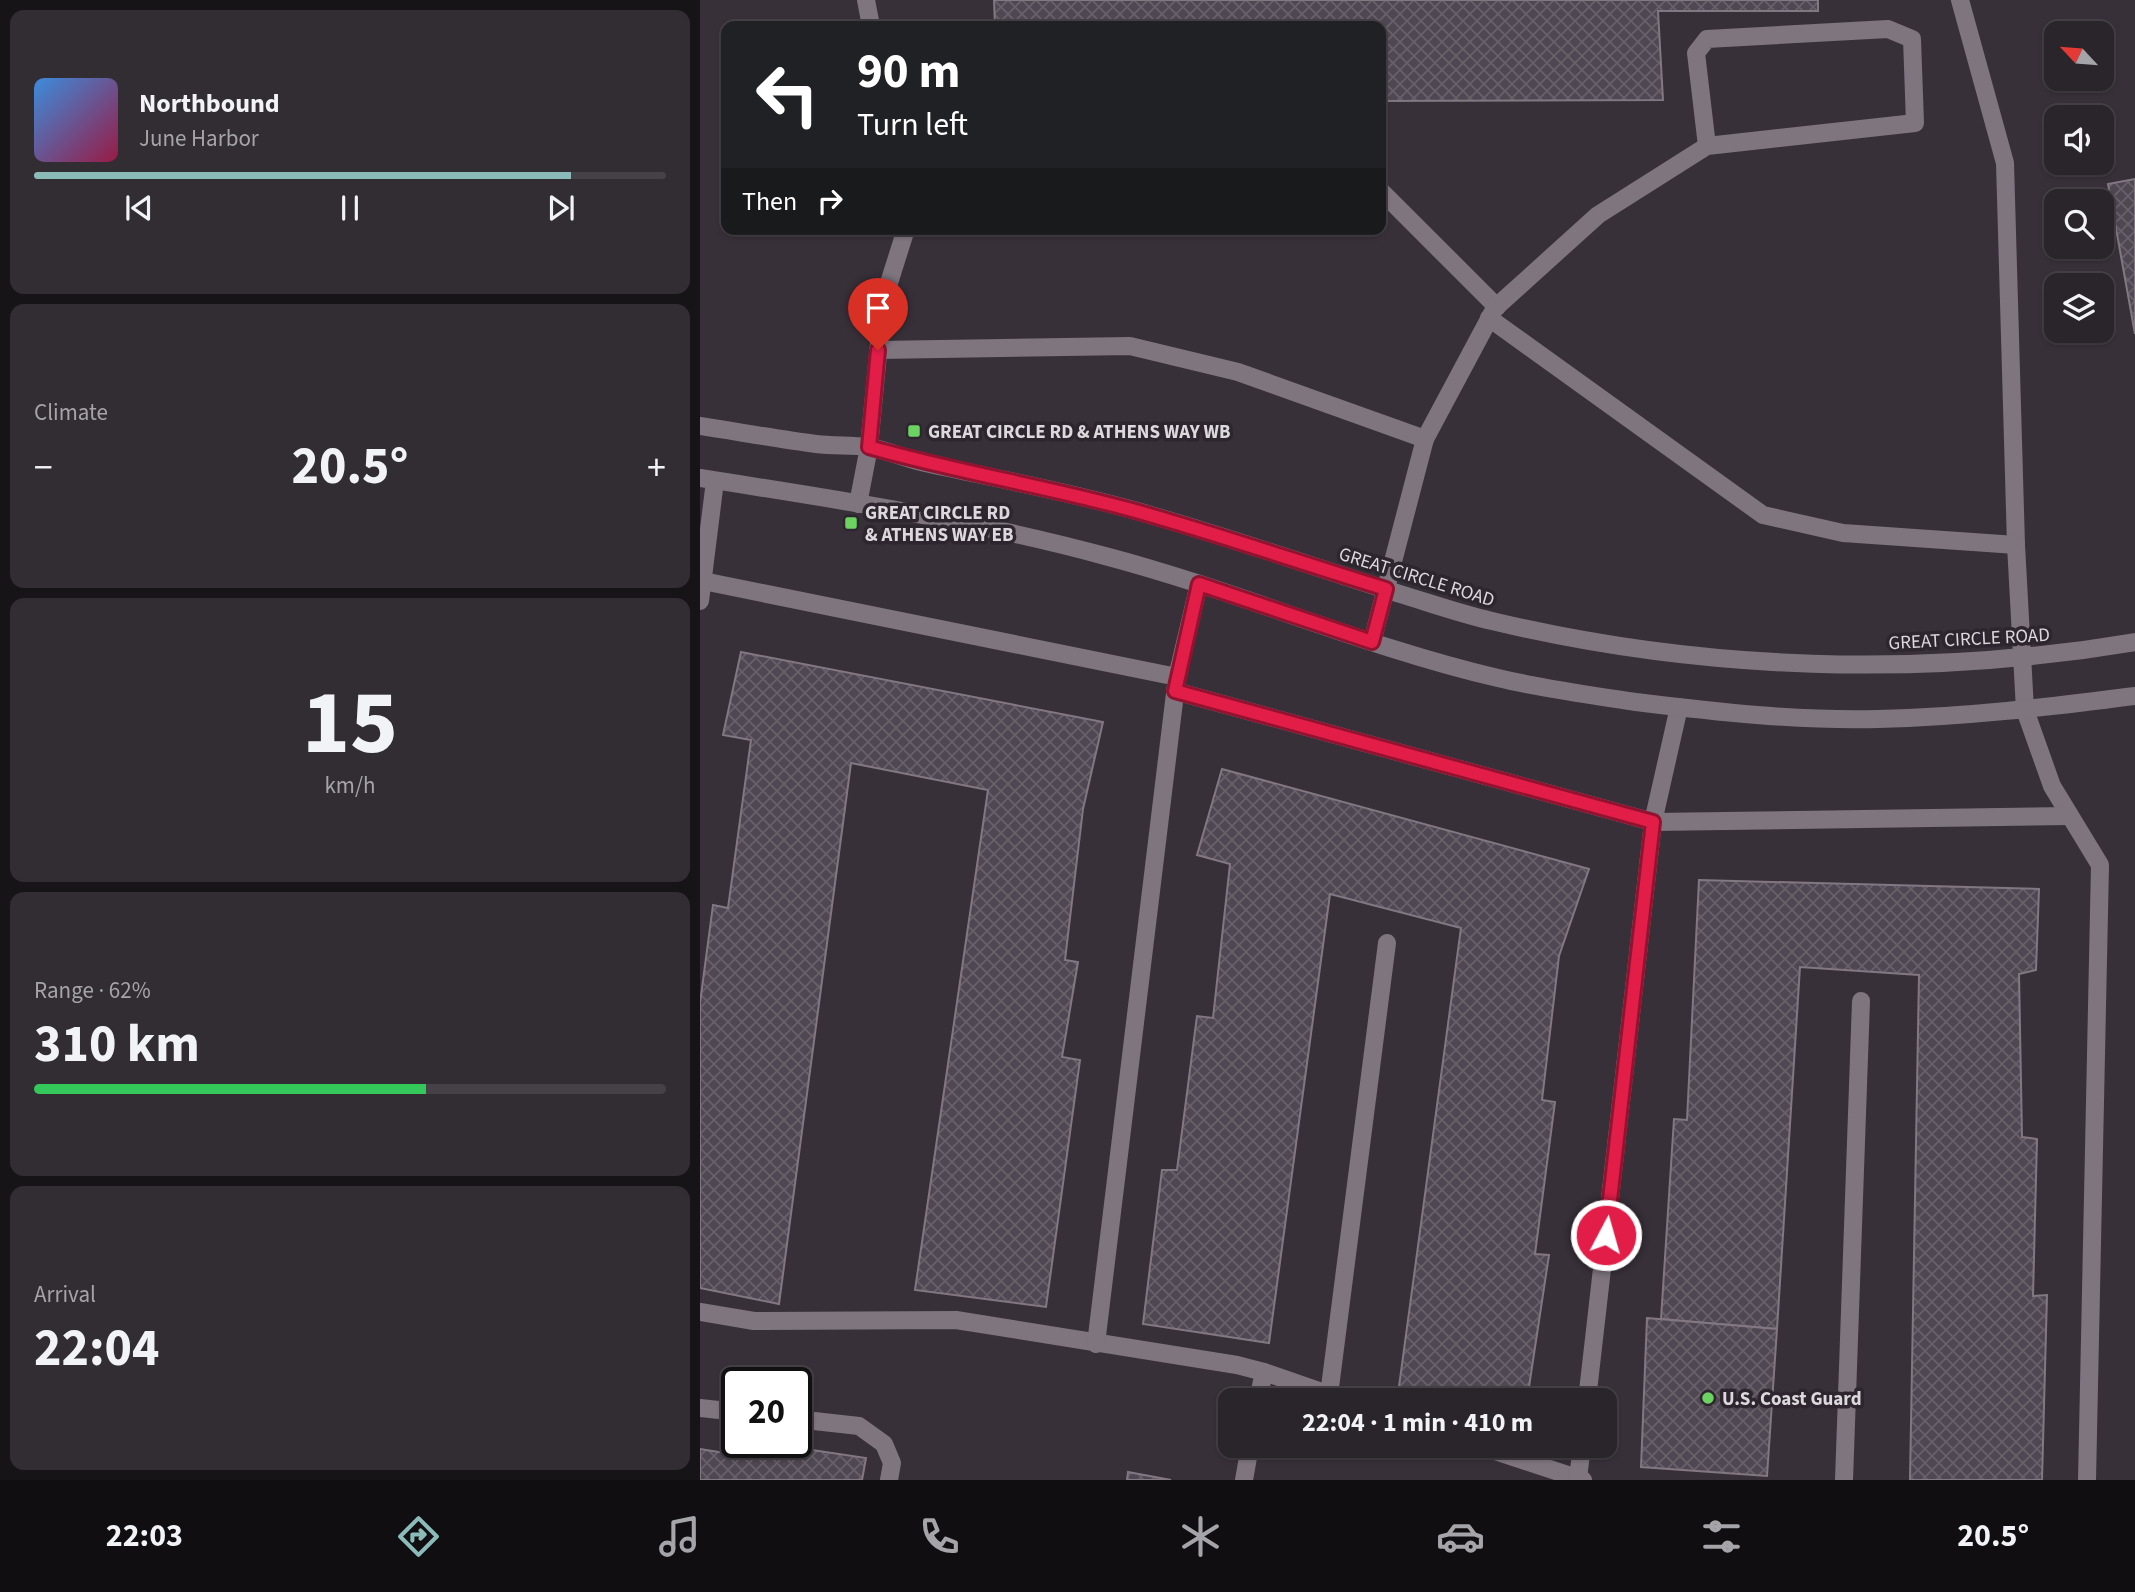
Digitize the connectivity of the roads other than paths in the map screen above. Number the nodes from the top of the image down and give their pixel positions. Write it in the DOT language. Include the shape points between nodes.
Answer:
graph roads {
  1 [pos="866,0"];
  2 [pos="1960,0"];
  3 [pos="870,21"];
  4 [pos="1707,146"];
  5 [pos="1386,196"];
  6 [pos="904,235"];
  7 [pos="1493,313"];
  8 [pos="878,350"];
  9 [pos="700,426"];
  10 [pos="1425,439"];
  11 [pos="869,447"];
  12 [pos="708,479"];
  13 [pos="858,503"];
  14 [pos="2015,545"];
  15 [pos="703,580"];
  16 [pos="1199,584"];
  17 [pos="1386,589"];
  18 [pos="700,601"];
  19 [pos="1372,642"];
  20 [pos="2135,642"];
  21 [pos="2021,657"];
  22 [pos="1176,684"];
  23 [pos="2135,696"];
  24 [pos="1679,708"];
  25 [pos="2025,710"];
  26 [pos="2070,816"];
  27 [pos="1653,822"];
  28 [pos="1387,943"];
  29 [pos="1861,1001"];
  30 [pos="700,1312"];
  31 [pos="1096,1344"];
  32 [pos="1264,1372"];
  33 [pos="1261,1388"];
  34 [pos="1311,1388"];
  35 [pos="1338,1388"];
  36 [pos="1588,1388"];
  37 [pos="700,1408"];
  38 [pos="721,1410"];
  39 [pos="812,1421"];
  40 [pos="1248,1458"];
  41 [pos="1517,1458"];
  42 [pos="1582,1458"];
  43 [pos="1581,1479"];
  44 [pos="889,1480"];
  45 [pos="1244,1480"];
  46 [pos="1844,1480"];
  47 [pos="2087,1480"];
  1 -- 3 [label="street"];
  2 -- 14 [label="street" via="2005,163"];
  4 -- 4 [label="street" via="1915,123 1912,38 1888,29 1707,39 1696,53"];
  4 -- 7 [label="street" via="1598,215"];
  5 -- 7 [label="street"];
  6 -- 8 [label="street" via="883,302"];
  7 -- 10 [label="street"];
  7 -- 14 [label="street" via="1763,515 1843,533"];
  8 -- 10 [label="street" via="1130,346 1238,372"];
  8 -- 11 [label="street"];
  9 -- 11 [label="street, GREAT CIRCLE ROAD" via="820,445"];
  10 -- 17 [label="street"];
  11 -- 13 [label="street"];
  11 -- 17 [label="street, GREAT CIRCLE ROAD" via="1131,510"];
  12 -- 13 [label="street"];
  12 -- 15 [label="street"];
  13 -- 16 [label="street" via="1022,536"];
  14 -- 21 [label="street"];
  15 -- 18 [label="street"];
  15 -- 22 [label="street"];
  16 -- 19 [label="street"];
  16 -- 22 [label="street"];
  17 -- 19 [label="street"];
  17 -- 21 [label="street, GREAT CIRCLE ROAD" via="1538,632 1700,656 1864,665"];
  19 -- 24 [label="street" via="1499,678"];
  20 -- 21 [label="street, GREAT CIRCLE ROAD"];
  21 -- 25 [label="street"];
  22 -- 27 [label="street"];
  22 -- 31 [label="street"];
  23 -- 25 [label="street"];
  24 -- 25 [label="street" via="1877,719"];
  24 -- 27 [label="street"];
  25 -- 26 [label="street" via="2052,786"];
  26 -- 27 [label="street"];
  26 -- 47 [label="street" via="2099,865"];
  27 -- 36 [label="street"];
  28 -- 35 [label="street"];
  29 -- 46 [label="street"];
  30 -- 31 [label="street" via="754,1321 956,1320"];
  31 -- 32 [label="street"];
  32 -- 33 [label="street"];
  32 -- 34 [label="street"];
  37 -- 38 [label="street"];
  39 -- 44 [label="street" via="859,1426 884,1444 892,1463"];
  40 -- 45 [label="street"];
  41 -- 43 [label="street"];
  42 -- 43 [label="street"];
}
